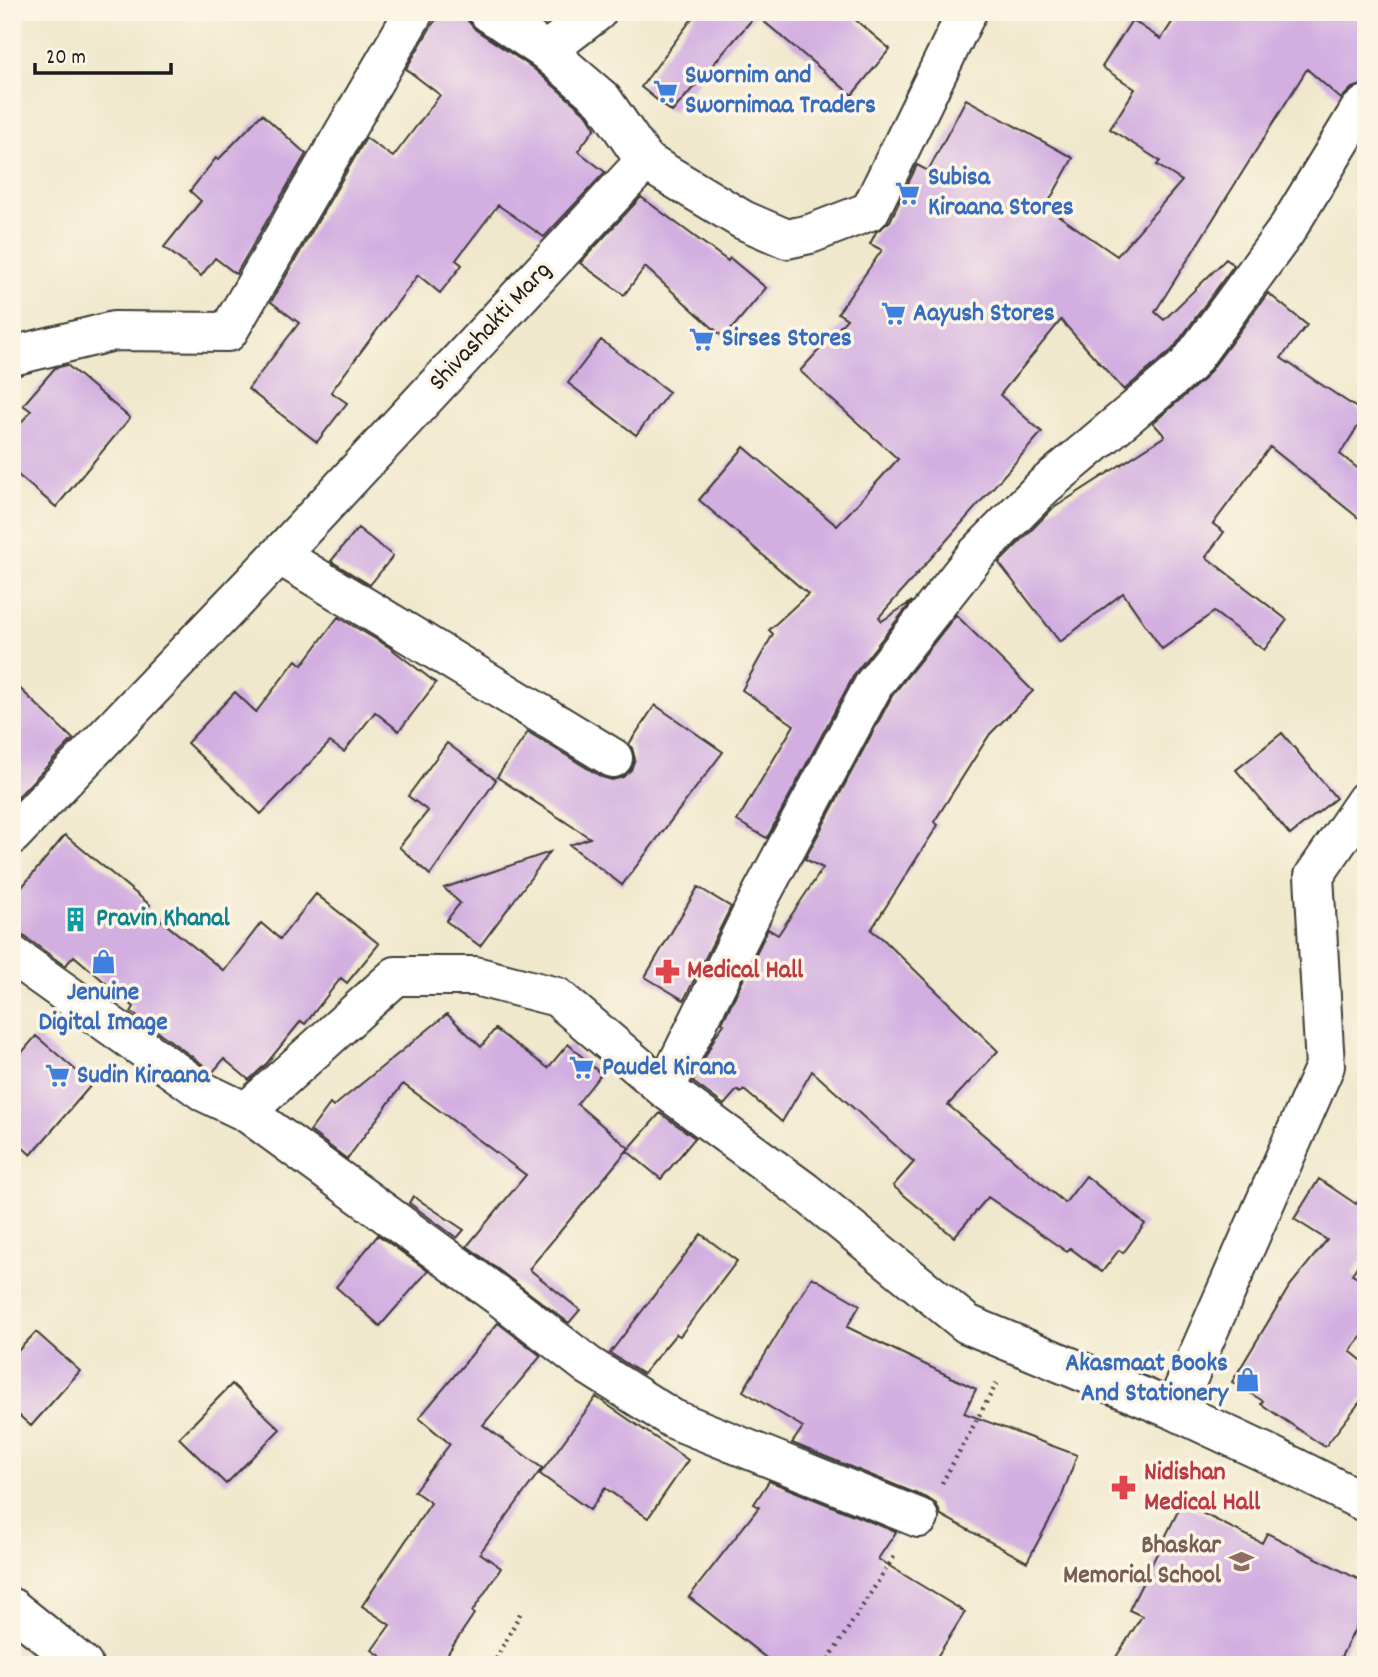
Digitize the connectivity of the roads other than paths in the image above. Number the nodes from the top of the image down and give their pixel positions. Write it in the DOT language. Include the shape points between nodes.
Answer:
graph roads {
  1 [pos="414,12"];
  2 [pos="488,12"];
  3 [pos="597,12"];
  4 [pos="967,12"];
  5 [pos="546,51"];
  6 [pos="1366,105"];
  7 [pos="645,161"];
  8 [pos="12,356"];
  9 [pos="279,555"];
  10 [pos="614,758"];
  11 [pos="1366,800"];
  12 [pos="12,835"];
  13 [pos="12,955"];
  14 [pos="665,1089"];
  15 [pos="246,1112"];
  16 [pos="1174,1410"];
  17 [pos="1366,1503"];
  18 [pos="919,1518"];
  19 [pos="12,1608"];
  20 [pos="83,1665"];
  1 -- 8 [label="street" via="228,332 114,331"];
  2 -- 5 [label="street"];
  3 -- 5 [label="street"];
  4 -- 7 [label="street" via="870,211 787,239 743,220"];
  5 -- 7 [label="street" via="603,100"];
  6 -- 14 [label="street" via="1286,231 1188,365 1044,486 983,547 874,684 761,895"];
  7 -- 9 [label="street, Shivashakti Marg"];
  9 -- 10 [label="street"];
  9 -- 12 [label="street, Shivashakti Marg"];
  11 -- 16 [label="street" via="1314,876 1325,1066"];
  13 -- 15 [label="street" via="204,1092"];
  14 -- 15 [label="street" via="556,997 475,976 396,976"];
  14 -- 16 [label="street" via="804,1191 967,1324"];
  15 -- 18 [label="street" via="589,1366 673,1419"];
  16 -- 17 [label="street"];
  19 -- 20 [label="street"];
}
